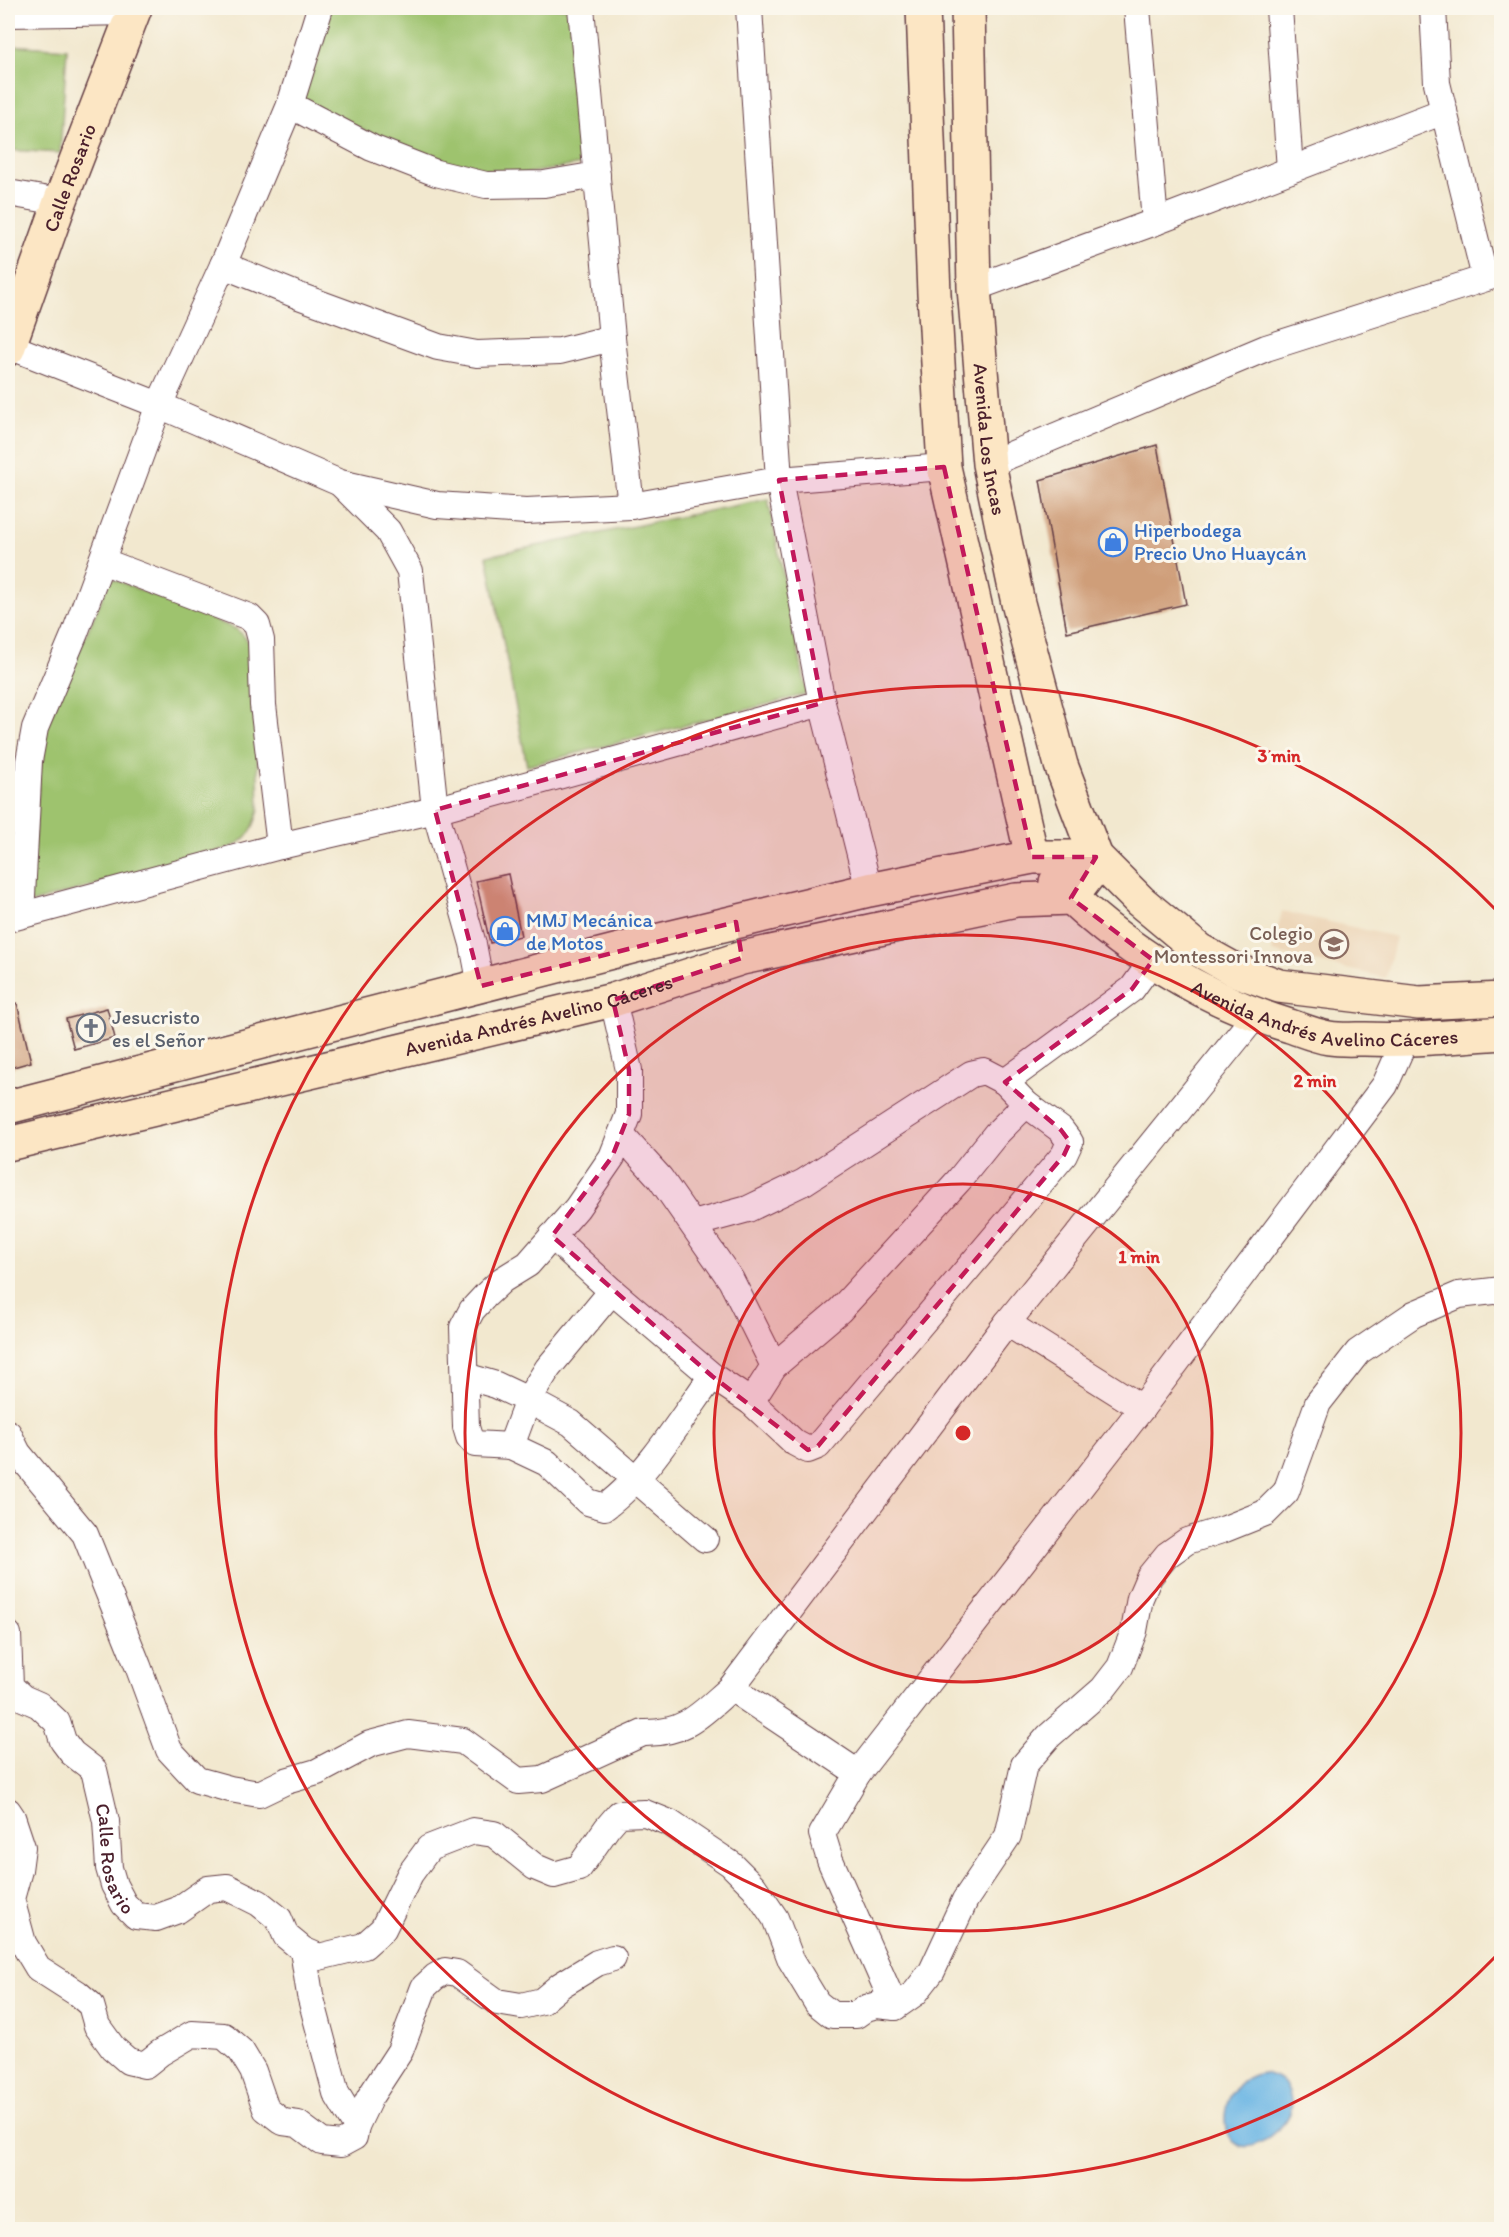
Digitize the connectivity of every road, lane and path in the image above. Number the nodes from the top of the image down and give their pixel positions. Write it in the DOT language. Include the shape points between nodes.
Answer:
graph roads {
  1 [pos="320,8"];
  2 [pos="581,8"];
  3 [pos="750,8"];
  4 [pos="922,8"];
  5 [pos="968,8"];
  6 [pos="1137,8"];
  7 [pos="1279,8"];
  8 [pos="1433,8"];
  9 [pos="135,10"];
  10 [pos="19,12"];
  11 [pos="290,105"];
  12 [pos="1444,111"];
  13 [pos="1290,170"];
  14 [pos="597,175"];
  15 [pos="8,193"];
  16 [pos="60,202"];
  17 [pos="1155,222"];
  18 [pos="223,265"];
  19 [pos="1493,275"];
  20 [pos="974,288"];
  21 [pos="612,338"];
  22 [pos="8,348"];
  23 [pos="159,405"];
  24 [pos="989,464"];
  25 [pos="944,467"];
  26 [pos="779,480"];
  27 [pos="340,483"];
  28 [pos="631,506"];
  29 [pos="102,561"];
  30 [pos="822,703"];
  31 [pos="435,810"];
  32 [pos="280,846"];
  33 [pos="1032,857"];
  34 [pos="1096,857"];
  35 [pos="869,890"];
  36 [pos="1071,898"];
  37 [pos="14,917"];
  38 [pos="736,922"];
  39 [pos="742,958"];
  40 [pos="1153,960"];
  41 [pos="481,986"];
  42 [pos="1502,999"];
  43 [pos="613,1000"];
  44 [pos="1255,1016"];
  45 [pos="1502,1033"];
  46 [pos="1406,1041"];
  47 [pos="221,1053"];
  48 [pos="1005,1082"];
  49 [pos="232,1089"];
  50 [pos="1026,1104"];
  51 [pos="8,1107"];
  52 [pos="621,1135"];
  53 [pos="8,1144"];
  54 [pos="693,1224"];
  55 [pos="552,1236"];
  56 [pos="1502,1290"];
  57 [pos="612,1291"];
  58 [pos="1007,1323"];
  59 [pos="774,1366"];
  60 [pos="465,1376"];
  61 [pos="712,1376"];
  62 [pos="528,1400"];
  63 [pos="751,1402"];
  64 [pos="1142,1408"];
  65 [pos="8,1433"];
  66 [pos="511,1446"];
  67 [pos="635,1479"];
  68 [pos="705,1539"];
  69 [pos="8,1634"];
  70 [pos="731,1688"];
  71 [pos="858,1773"];
  72 [pos="8,1811"];
  73 [pos="303,1950"];
  74 [pos="613,1959"];
  75 [pos="895,2007"];
  76 [pos="356,2126"];
  1 -- 11 [label="street"];
  2 -- 14 [label="street"];
  3 -- 26 [label="street"];
  4 -- 25 [label="main road"];
  5 -- 20 [label="main road, Avenida Los Incas"];
  6 -- 17 [label="street"];
  7 -- 13 [label="street"];
  8 -- 12 [label="street" via="1437,83"];
  9 -- 10 [label="street"];
  9 -- 16 [label="main road, Calle Rosario"];
  11 -- 14 [label="street" via="372,148 436,173 486,185 543,184"];
  11 -- 18 [label="street"];
  12 -- 13 [label="street"];
  12 -- 19 [label="street"];
  13 -- 17 [label="street"];
  14 -- 21 [label="street"];
  15 -- 16 [label="street"];
  16 -- 22 [label="main road, Calle Rosario"];
  17 -- 20 [label="street"];
  18 -- 21 [label="street" via="438,347 477,354 560,351"];
  18 -- 23 [label="street"];
  19 -- 24 [label="street" via="1266,348"];
  20 -- 24 [label="main road, Avenida Los Incas"];
  21 -- 28 [label="street"];
  22 -- 23 [label="street"];
  23 -- 27 [label="street"];
  23 -- 29 [label="street"];
  24 -- 34 [label="main road, Avenida Los Incas" via="1018,603 1061,765"];
  25 -- 26 [label="street"];
  25 -- 33 [label="main road"];
  26 -- 28 [label="street"];
  26 -- 30 [label="street"];
  27 -- 28 [label="street" via="437,505 526,511"];
  27 -- 31 [label="street" via="388,531 410,571"];
  29 -- 32 [label="street" via="249,617 257,625"];
  29 -- 37 [label="street" via="35,728"];
  30 -- 31 [label="street"];
  30 -- 35 [label="street"];
  31 -- 32 [label="street"];
  31 -- 41 [label="street"];
  32 -- 37 [label="street"];
  33 -- 34 [label="main road, Avenida Andrés Avelino Cáceres"];
  33 -- 35 [label="main road, Avenida Andrés Avelino Cáceres"];
  33 -- 36 [label="main road, Avenida Andrés Avelino Cáceres"];
  34 -- 36 [label="main road" via="1090,873"];
  34 -- 42 [label="main road, Avenida Andrés Avelino Cáceres" via="1140,901 1199,950 1268,982 1419,1003"];
  35 -- 38 [label="main road, Avenida Andrés Avelino Cáceres"];
  36 -- 39 [label="main road, Avenida Andrés Avelino Cáceres" via="1016,900"];
  36 -- 40 [label="main road, Avenida Andrés Avelino Cáceres"];
  38 -- 39 [label="main road"];
  38 -- 41 [label="main road, Avenida Andrés Avelino Cáceres"];
  39 -- 43 [label="main road, Avenida Andrés Avelino Cáceres"];
  40 -- 44 [label="main road, Avenida Andrés Avelino Cáceres" via="1196,988"];
  40 -- 48 [label="street" via="1132,989"];
  41 -- 47 [label="main road, Avenida Andrés Avelino Cáceres"];
  43 -- 49 [label="main road, Avenida Andrés Avelino Cáceres"];
  43 -- 52 [label="street" via="629,1070 629,1114"];
  44 -- 46 [label="main road, Avenida Andrés Avelino Cáceres" via="1329,1038"];
  44 -- 58 [label="street"];
  45 -- 46 [label="main road, Avenida Andrés Avelino Cáceres"];
  46 -- 64 [label="street" via="1384,1085"];
  47 -- 49 [label="main road"];
  47 -- 51 [label="main road, Avenida Andrés Avelino Cáceres"];
  48 -- 50 [label="street"];
  48 -- 54 [label="street" via="984,1071 971,1074 804,1182 748,1209"];
  49 -- 53 [label="main road, Avenida Andrés Avelino Cáceres"];
  50 -- 59 [label="street" via="840,1310"];
  50 -- 63 [label="street" via="1061,1130 1070,1142 1064,1155 818,1446 808,1450 795,1443"];
  52 -- 54 [label="street" via="660,1178"];
  52 -- 55 [label="street" via="612,1157"];
  54 -- 59 [label="street" via="730,1280"];
  55 -- 57 [label="street"];
  55 -- 60 [label="street" via="528,1264 501,1280 472,1310 463,1327"];
  56 -- 75 [label="street" via="1459,1295 1414,1314 1358,1352 1318,1403 1286,1492 1265,1513 1187,1541 1167,1555 1149,1577 1140,1598 1134,1631 1120,1667 1103,1689 1049,1736 1024,1765 1008,1836 965,1900 932,1971 915,1994"];
  57 -- 61 [label="street"];
  57 -- 62 [label="street" via="548,1368"];
  58 -- 64 [label="street"];
  58 -- 70 [label="street"];
  59 -- 63 [label="street"];
  60 -- 62 [label="street"];
  60 -- 66 [label="street" via="469,1437 475,1444"];
  61 -- 63 [label="street"];
  61 -- 67 [label="street"];
  62 -- 66 [label="street"];
  62 -- 67 [label="street" via="571,1423"];
  64 -- 71 [label="street"];
  65 -- 70 [label="street" via="18,1453 85,1534 169,1750 197,1780 259,1794 317,1772 370,1744 408,1734 463,1741 518,1781 542,1779 643,1733 659,1733 690,1724"];
  66 -- 67 [label="street" via="547,1463 588,1502 605,1508"];
  67 -- 68 [label="street"];
  69 -- 73 [label="street, Calle Rosario" via="10,1686 57,1722 72,1753 94,1770 106,1821 109,1868 124,1905 136,1916 156,1918 178,1910 208,1889 227,1887 259,1903 279,1919 286,1936"];
  70 -- 71 [label="street"];
  71 -- 75 [label="street" via="822,1834"];
  72 -- 76 [label="street" via="22,1847 11,1899 23,1943 38,1968 91,2005 98,2026 113,2048 128,2061 145,2065 192,2034 224,2036 241,2051 253,2071 266,2109 283,2122 298,2124 322,2142 341,2144 354,2137"];
  73 -- 75 [label="street" via="319,1957 364,1946 383,1929 410,1874 429,1848 473,1831 494,1834 535,1867 554,1875 579,1868 619,1814 645,1813 670,1823 732,1864 754,1887 775,1918 791,1960 817,2003 832,2016 856,2014 877,2005"];
  73 -- 76 [label="street" via="310,1995 336,2093"];
  74 -- 76 [label="street" via="597,1963 542,2001 521,2006 497,2002 457,1973 446,1971 435,1977 424,1987 400,2051"];
}
